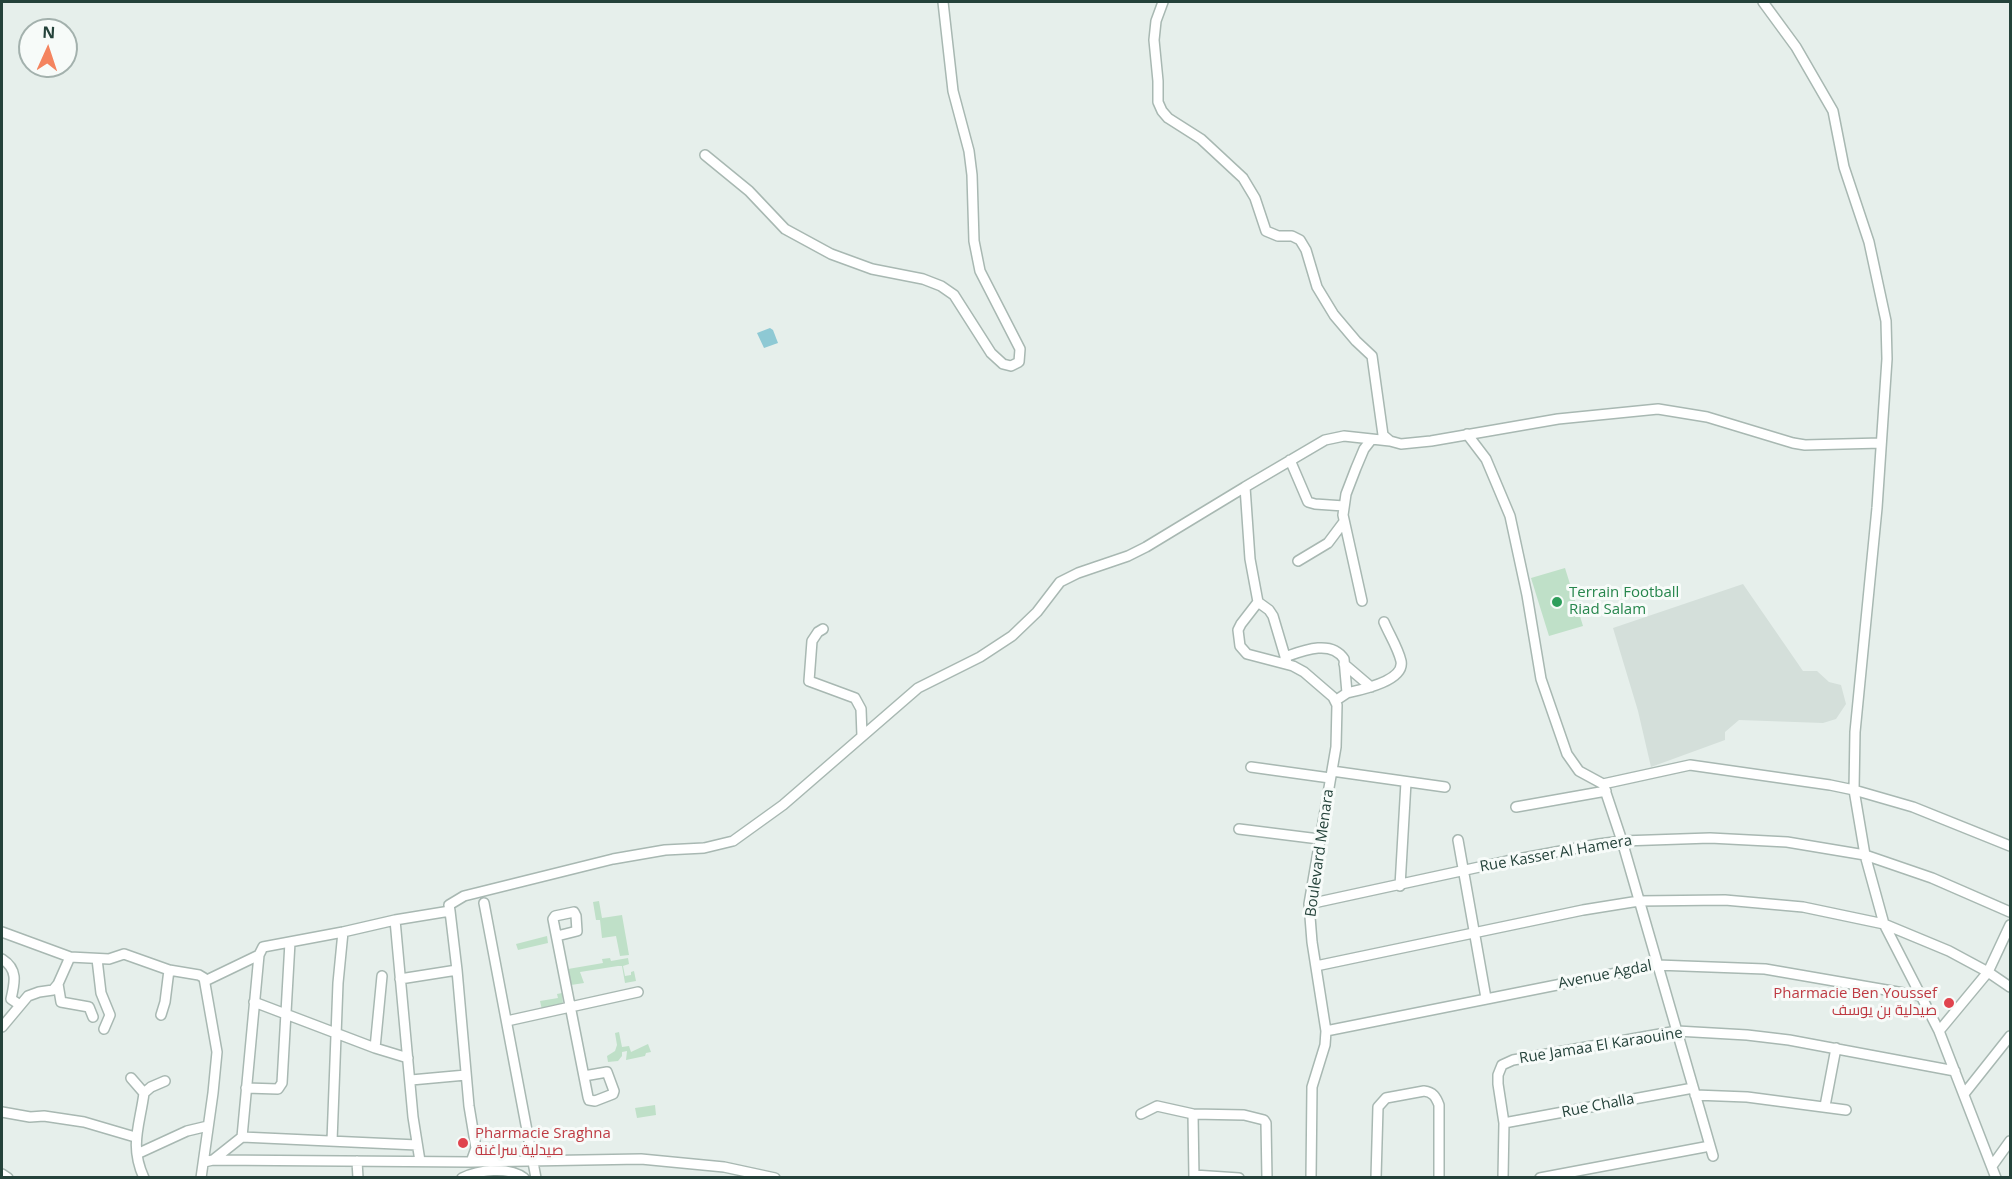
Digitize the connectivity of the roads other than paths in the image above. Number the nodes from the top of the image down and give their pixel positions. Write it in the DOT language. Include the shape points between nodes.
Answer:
graph roads {
  1 [pos="943,2"];
  2 [pos="1163,2"];
  3 [pos="1763,2"];
  4 [pos="705,155"];
  5 [pos="1467,434"];
  6 [pos="1371,440"];
  7 [pos="1390,441"];
  8 [pos="1881,443"];
  9 [pos="1290,460"];
  10 [pos="1245,487"];
  11 [pos="1344,506"];
  12 [pos="1343,523"];
  13 [pos="1298,561"];
  14 [pos="1362,601"];
  15 [pos="1258,602"];
  16 [pos="1384,622"];
  17 [pos="823,629"];
  18 [pos="1286,661"];
  19 [pos="1344,664"];
  20 [pos="1371,687"];
  21 [pos="1347,693"];
  22 [pos="1335,701"];
  23 [pos="862,736"];
  24 [pos="1251,767"];
  25 [pos="1331,774"];
  26 [pos="1406,782"];
  27 [pos="1445,787"];
  28 [pos="1604,787"];
  29 [pos="1854,790"];
  30 [pos="1516,807"];
  31 [pos="1239,829"];
  32 [pos="1319,839"];
  33 [pos="1458,840"];
  34 [pos="1622,841"];
  35 [pos="2010,846"];
  36 [pos="1865,855"];
  37 [pos="1463,871"];
  38 [pos="1400,886"];
  39 [pos="1639,901"];
  40 [pos="484,903"];
  41 [pos="1309,904"];
  42 [pos="450,911"];
  43 [pos="2010,912"];
  44 [pos="395,920"];
  45 [pos="1884,924"];
  46 [pos="2010,925"];
  47 [pos="2,932"];
  48 [pos="343,932"];
  49 [pos="1474,932"];
  50 [pos="557,936"];
  51 [pos="290,942"];
  52 [pos="259,955"];
  53 [pos="70,957"];
  54 [pos="2,959"];
  55 [pos="97,959"];
  56 [pos="1657,965"];
  57 [pos="1316,966"];
  58 [pos="169,970"];
  59 [pos="457,970"];
  60 [pos="1988,972"];
  61 [pos="382,976"];
  62 [pos="400,979"];
  63 [pos="205,981"];
  64 [pos="58,984"];
  65 [pos="2010,987"];
  66 [pos="638,992"];
  67 [pos="1921,996"];
  68 [pos="1486,998"];
  69 [pos="254,1002"];
  70 [pos="20,1005"];
  71 [pos="569,1008"];
  72 [pos="285,1013"];
  73 [pos="161,1015"];
  74 [pos="93,1017"];
  75 [pos="507,1021"];
  76 [pos="2,1027"];
  77 [pos="104,1029"];
  78 [pos="1326,1031"];
  79 [pos="1677,1031"];
  80 [pos="1939,1031"];
  81 [pos="337,1034"];
  82 [pos="2010,1036"];
  83 [pos="375,1048"];
  84 [pos="1836,1048"];
  85 [pos="408,1058"];
  86 [pos="1955,1071"];
  87 [pos="466,1076"];
  88 [pos="584,1076"];
  89 [pos="131,1078"];
  90 [pos="411,1080"];
  91 [pos="165,1081"];
  92 [pos="246,1088"];
  93 [pos="1694,1091"];
  94 [pos="144,1093"];
  95 [pos="1964,1094"];
  96 [pos="1825,1106"];
  97 [pos="1846,1110"];
  98 [pos="2,1112"];
  99 [pos="1141,1114"];
  100 [pos="1193,1114"];
  101 [pos="1504,1123"];
  102 [pos="208,1126"];
  103 [pos="135,1137"];
  104 [pos="242,1137"];
  105 [pos="332,1141"];
  106 [pos="2010,1141"];
  107 [pos="417,1145"];
  108 [pos="1710,1146"];
  109 [pos="137,1154"];
  110 [pos="1713,1156"];
  111 [pos="208,1161"];
  112 [pos="357,1161"];
  113 [pos="420,1161"];
  114 [pos="471,1162"];
  115 [pos="532,1162"];
  116 [pos="1992,1166"];
  117 [pos="2,1174"];
  118 [pos="1194,1176"];
  119 [pos="8,1178"];
  120 [pos="144,1178"];
  121 [pos="201,1178"];
  122 [pos="358,1178"];
  123 [pos="462,1178"];
  124 [pos="524,1178"];
  125 [pos="536,1178"];
  126 [pos="775,1178"];
  127 [pos="1239,1178"];
  128 [pos="1267,1178"];
  129 [pos="1311,1178"];
  130 [pos="1376,1178"];
  131 [pos="1439,1178"];
  132 [pos="1503,1178"];
  133 [pos="1540,1178"];
  134 [pos="1996,1178"];
  1 -- 4 [label="street" via="953,91 969,151 976,257 1020,349 1021,357 1015,365 1003,364 991,353 954,296 941,286 872,269 831,254 785,230 749,191"];
  2 -- 7 [label="street" via="1154,40 1162,111 1201,139 1243,178 1256,198 1266,231 1302,242 1317,287 1334,315 1372,356 1383,435"];
  3 -- 8 [label="street" via="1796,47 1833,111 1845,167 1869,242 1886,321"];
  5 -- 7 [label="street" via="1401,444"];
  5 -- 8 [label="street" via="1558,418 1658,409 1707,417 1805,445"];
  5 -- 28 [label="street" via="1486,459 1510,516 1541,679 1567,754 1579,771"];
  6 -- 7 [label="street"];
  6 -- 9 [label="street" via="1335,437"];
  6 -- 11 [label="street" via="1356,468"];
  8 -- 29 [label="street" via="1855,732"];
  9 -- 10 [label="street"];
  9 -- 11 [label="street" via="1308,501"];
  10 -- 15 [label="street" via="1250,559"];
  10 -- 23 [label="street" via="1146,547 1060,582 1012,636 918,688"];
  11 -- 12 [label="street"];
  12 -- 13 [label="street" via="1328,543"];
  12 -- 14 [label="street"];
  15 -- 18 [label="street" via="1273,616"];
  15 -- 18 [label="street" via="1238,630 1239,646 1247,654"];
  16 -- 20 [label="street" via="1401,666 1393,676"];
  17 -- 23 [label="street" via="812,641 809,681 855,698 861,709"];
  18 -- 19 [label="street" via="1309,648 1341,655"];
  18 -- 22 [label="street" via="1313,678"];
  19 -- 20 [label="street"];
  19 -- 21 [label="street"];
  20 -- 21 [label="street"];
  21 -- 22 [label="street"];
  22 -- 25 [label="street, Boulevard Menara" via="1338,725"];
  23 -- 42 [label="street" via="783,805 732,841 622,857 512,883 455,900 448,905"];
  24 -- 25 [label="street"];
  25 -- 26 [label="street"];
  25 -- 32 [label="street, Boulevard Menara"];
  26 -- 27 [label="street"];
  26 -- 38 [label="street"];
  28 -- 29 [label="street" via="1690,765"];
  28 -- 30 [label="street"];
  28 -- 34 [label="street"];
  29 -- 35 [label="street" via="1913,807"];
  29 -- 36 [label="street"];
  31 -- 32 [label="street"];
  32 -- 41 [label="street, Boulevard Menara"];
  33 -- 37 [label="street"];
  34 -- 36 [label="street, Rue Kasser Al Hamera" via="1764,840"];
  34 -- 37 [label="street, Rue Kasser Al Hamera"];
  34 -- 39 [label="street"];
  36 -- 43 [label="street, Rue Kasser Al Hamera" via="1932,878"];
  36 -- 45 [label="street"];
  37 -- 38 [label="street, Rue Kasser Al Hamera"];
  37 -- 49 [label="street"];
  38 -- 41 [label="street, Rue Kasser Al Hamera"];
  39 -- 45 [label="street" via="1782,903"];
  39 -- 49 [label="street"];
  39 -- 56 [label="street"];
  40 -- 75 [label="street"];
  41 -- 57 [label="street, Boulevard Menara"];
  42 -- 44 [label="street"];
  42 -- 59 [label="street"];
  44 -- 48 [label="street"];
  44 -- 62 [label="street"];
  45 -- 60 [label="street"];
  45 -- 67 [label="street"];
  46 -- 60 [label="street"];
  47 -- 53 [label="street"];
  48 -- 51 [label="street"];
  48 -- 81 [label="street"];
  49 -- 57 [label="street"];
  49 -- 68 [label="street"];
  50 -- 71 [label="street"];
  51 -- 52 [label="street" via="263,947"];
  51 -- 72 [label="street"];
  52 -- 63 [label="street"];
  52 -- 69 [label="street"];
  53 -- 55 [label="street"];
  53 -- 64 [label="street"];
  54 -- 70 [label="street" via="15,972 11,999"];
  55 -- 58 [label="street" via="124,954"];
  55 -- 77 [label="street" via="101,993 110,1015"];
  56 -- 67 [label="street, Avenue Agdal" via="1765,969"];
  56 -- 68 [label="street, Avenue Agdal"];
  56 -- 79 [label="street"];
  57 -- 78 [label="street, Boulevard Menara"];
  58 -- 63 [label="street" via="199,975"];
  58 -- 73 [label="street"];
  59 -- 62 [label="street"];
  59 -- 87 [label="street"];
  60 -- 65 [label="street"];
  60 -- 80 [label="street"];
  61 -- 83 [label="street"];
  62 -- 85 [label="street"];
  63 -- 102 [label="street" via="217,1052"];
  64 -- 70 [label="street" via="52,990 33,994"];
  64 -- 74 [label="street" via="60,1002 89,1007"];
  66 -- 71 [label="street"];
  67 -- 80 [label="street"];
  68 -- 78 [label="street, Avenue Agdal"];
  69 -- 72 [label="street"];
  69 -- 92 [label="street"];
  70 -- 76 [label="street"];
  71 -- 75 [label="street"];
  71 -- 88 [label="street"];
  72 -- 81 [label="street"];
  72 -- 92 [label="street" via="280,1087"];
  75 -- 115 [label="street"];
  78 -- 129 [label="street, Boulevard Menara" via="1312,1088"];
  79 -- 84 [label="street, Rue Jamaa El Karaouine" via="1767,1037"];
  79 -- 93 [label="street"];
  79 -- 101 [label="street, Rue Jamaa El Karaouine" via="1505,1062 1498,1075"];
  80 -- 86 [label="street"];
  81 -- 83 [label="street"];
  81 -- 105 [label="street"];
  82 -- 95 [label="street"];
  83 -- 85 [label="street"];
  84 -- 86 [label="street, Rue Jamaa El Karaouine"];
  84 -- 96 [label="street"];
  85 -- 90 [label="street"];
  86 -- 95 [label="street"];
  87 -- 90 [label="street"];
  87 -- 114 [label="street" via="476,1148"];
  89 -- 94 [label="street"];
  90 -- 107 [label="street"];
  91 -- 94 [label="street"];
  92 -- 104 [label="street"];
  93 -- 96 [label="street, Rue Challa"];
  93 -- 101 [label="street, Rue Challa"];
  93 -- 108 [label="street"];
  94 -- 103 [label="street"];
  95 -- 116 [label="street"];
  96 -- 97 [label="street, Rue Challa"];
  98 -- 103 [label="street" via="84,1122"];
  99 -- 100 [label="street" via="1157,1106"];
  100 -- 118 [label="street"];
  100 -- 128 [label="street" via="1244,1115 1263,1120"];
  101 -- 132 [label="street, Rue Jamaa El Karaouine"];
  102 -- 109 [label="street" via="187,1131"];
  102 -- 111 [label="street"];
  103 -- 109 [label="street"];
  104 -- 105 [label="street"];
  104 -- 111 [label="street"];
  105 -- 107 [label="street"];
  106 -- 116 [label="street"];
  107 -- 113 [label="street"];
  108 -- 110 [label="street"];
  108 -- 133 [label="street"];
  109 -- 120 [label="street"];
  111 -- 112 [label="street"];
  111 -- 121 [label="street"];
  112 -- 113 [label="street"];
  112 -- 122 [label="street"];
  113 -- 114 [label="street"];
  114 -- 115 [label="street"];
  115 -- 125 [label="street"];
  115 -- 126 [label="street" via="669,1160"];
  116 -- 134 [label="street"];
  117 -- 119 [label="street"];
  118 -- 127 [label="street"];
  123 -- 124 [label="street" via="509,1171"];
  130 -- 131 [label="street" via="1378,1107 1386,1098 1424,1090 1437,1098"];
}
